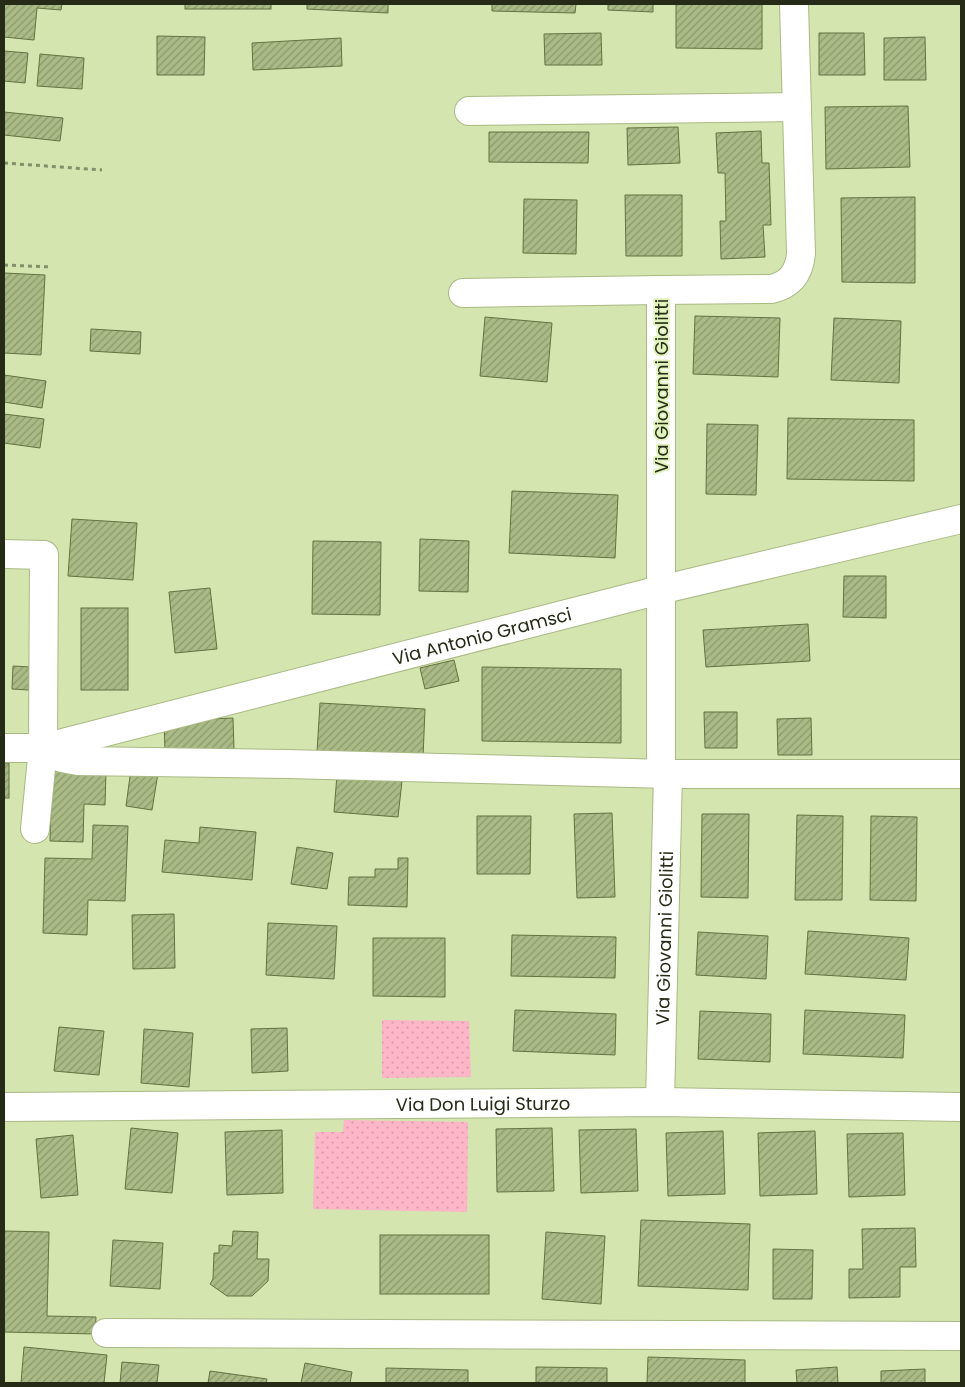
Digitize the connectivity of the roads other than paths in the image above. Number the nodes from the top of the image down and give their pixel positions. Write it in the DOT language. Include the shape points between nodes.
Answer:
graph roads {
  1 [pos="794,4"];
  2 [pos="797,107"];
  3 [pos="469,112"];
  4 [pos="661,290"];
  5 [pos="463,293"];
  6 [pos="961,519"];
  7 [pos="4,554"];
  8 [pos="660,590"];
  9 [pos="4,748"];
  10 [pos="43,748"];
  11 [pos="664,774"];
  12 [pos="961,774"];
  13 [pos="35,829"];
  14 [pos="660,1102"];
  15 [pos="4,1107"];
  16 [pos="961,1107"];
  17 [pos="106,1333"];
  18 [pos="961,1336"];
  1 -- 2 [label="street, Via Giovanni Giolitti"];
  2 -- 3 [label="street"];
  2 -- 4 [label="street, Via Giovanni Giolitti" via="801,254 793,278 771,289"];
  4 -- 5 [label="street"];
  4 -- 8 [label="street, Via Giovanni Giolitti"];
  6 -- 8 [label="street, Via Antonio Gramsci"];
  7 -- 10 [label="street" via="44,555"];
  8 -- 10 [label="street, Via Antonio Gramsci"];
  8 -- 11 [label="street, Via Giovanni Giolitti"];
  9 -- 10 [label="street, Via Antonio Gramsci"];
  10 -- 11 [label="street" via="62,758 78,760"];
  10 -- 13 [label="street"];
  11 -- 12 [label="street"];
  11 -- 14 [label="street, Via Giovanni Giolitti"];
  14 -- 15 [label="street, Via Don Luigi Sturzo"];
  14 -- 16 [label="street, Via Don Luigi Sturzo"];
  17 -- 18 [label="street"];
}
